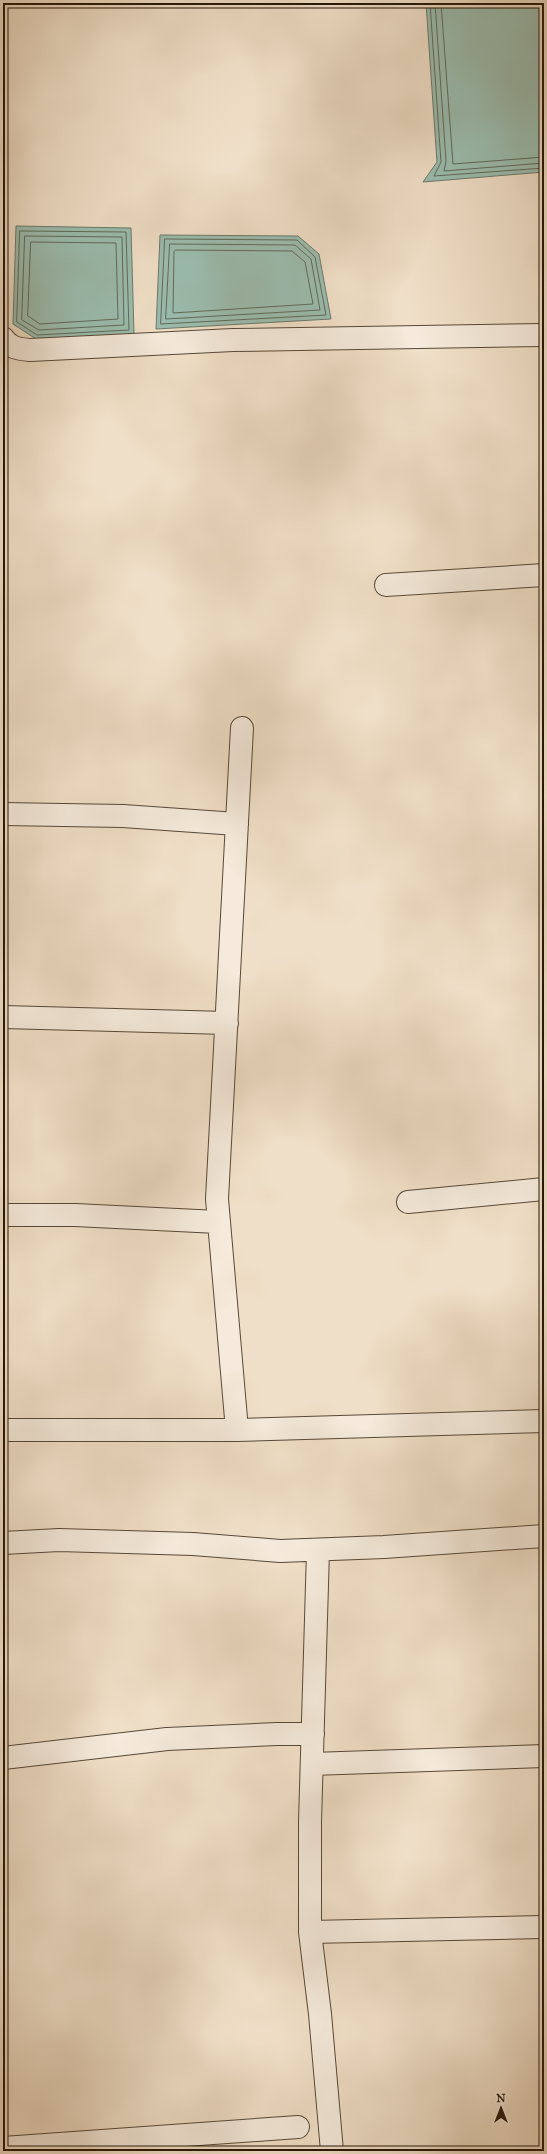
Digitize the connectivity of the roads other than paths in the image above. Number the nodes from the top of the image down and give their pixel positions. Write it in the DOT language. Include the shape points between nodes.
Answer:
graph roads {
  1 [pos="544,335"];
  2 [pos="3,338"];
  3 [pos="544,575"];
  4 [pos="386,585"];
  5 [pos="242,728"];
  6 [pos="3,814"];
  7 [pos="237,824"];
  8 [pos="3,1017"];
  9 [pos="226,1023"];
  10 [pos="544,1189"];
  11 [pos="408,1202"];
  12 [pos="3,1215"];
  13 [pos="218,1222"];
  14 [pos="544,1421"];
  15 [pos="3,1430"];
  16 [pos="237,1430"];
  17 [pos="544,1536"];
  18 [pos="3,1543"];
  19 [pos="318,1551"];
  20 [pos="314,1734"];
  21 [pos="544,1756"];
  22 [pos="3,1758"];
  23 [pos="312,1764"];
  24 [pos="544,1927"];
  25 [pos="310,1932"];
  26 [pos="298,2127"];
  27 [pos="3,2148"];
  28 [pos="332,2151"];
  1 -- 2 [label="street" via="233,340 30,350 16,349"];
  3 -- 4 [label="street"];
  5 -- 7 [label="street"];
  6 -- 7 [label="street" via="123,816"];
  7 -- 9 [label="street"];
  8 -- 9 [label="street"];
  9 -- 13 [label="street" via="217,1191"];
  10 -- 11 [label="street"];
  12 -- 13 [label="street" via="75,1215"];
  13 -- 16 [label="street"];
  14 -- 16 [label="street"];
  15 -- 16 [label="street"];
  17 -- 19 [label="street"];
  18 -- 19 [label="street" via="59,1540"];
  19 -- 20 [label="street"];
  20 -- 22 [label="street" via="167,1739"];
  20 -- 23 [label="street"];
  21 -- 23 [label="street"];
  23 -- 25 [label="street"];
  24 -- 25 [label="street"];
  25 -- 28 [label="street"];
  26 -- 27 [label="street"];
}
